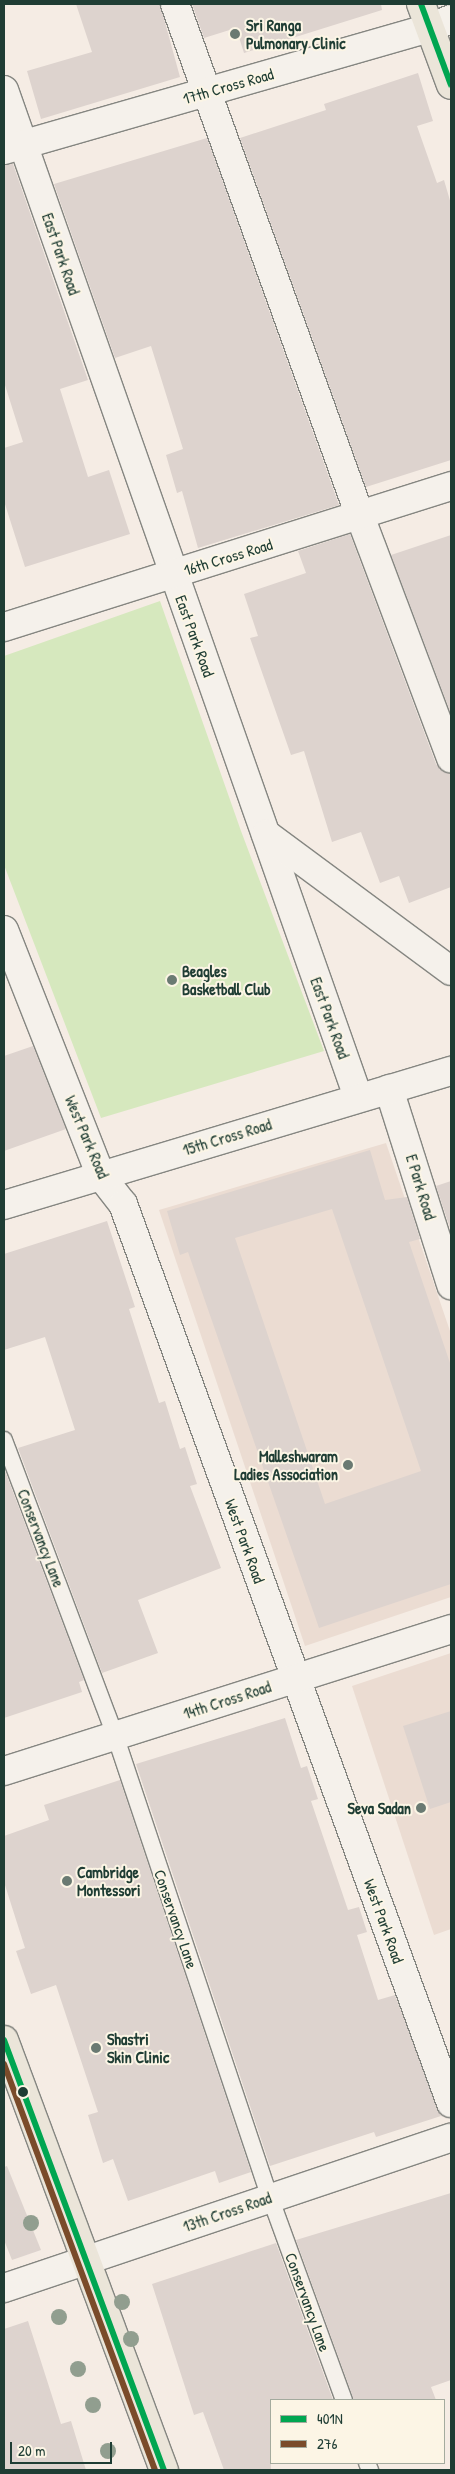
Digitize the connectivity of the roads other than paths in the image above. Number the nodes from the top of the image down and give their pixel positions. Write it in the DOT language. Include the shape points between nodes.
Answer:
graph roads {
  1 [pos="175,4"];
  2 [pos="434,17"];
  3 [pos="451,85"];
  4 [pos="4,90"];
  5 [pos="206,92"];
  6 [pos="14,148"];
  7 [pos="451,486"];
  8 [pos="360,516"];
  9 [pos="173,574"];
  10 [pos="4,627"];
  11 [pos="451,758"];
  12 [pos="266,834"];
  13 [pos="4,930"];
  14 [pos="451,971"];
  15 [pos="451,1071"];
  16 [pos="389,1089"];
  17 [pos="358,1097"];
  18 [pos="101,1176"];
  19 [pos="4,1205"];
  20 [pos="451,1285"];
  21 [pos="4,1440"];
  22 [pos="451,1629"];
  23 [pos="295,1678"];
  24 [pos="115,1735"];
  25 [pos="4,1771"];
  26 [pos="4,2040"];
  27 [pos="451,2103"];
  28 [pos="451,2138"];
  29 [pos="270,2197"];
  30 [pos="86,2260"];
  31 [pos="4,2288"];
  32 [pos="344,2399"];
  33 [pos="164,2470"];
  1 -- 5 [label="street"];
  2 -- 3 [label="main road"];
  2 -- 5 [label="street, 17th Cross Road"];
  4 -- 6 [label="street, East Park Road"];
  5 -- 6 [label="street, 17th Cross Road"];
  5 -- 8 [label="street"];
  6 -- 9 [label="street, East Park Road"];
  7 -- 8 [label="street, 16th Cross Road"];
  8 -- 9 [label="street, 16th Cross Road"];
  8 -- 11 [label="street"];
  9 -- 10 [label="street, 16th Cross Road"];
  9 -- 12 [label="street, East Park Road"];
  12 -- 14 [label="street"];
  12 -- 17 [label="street, East Park Road"];
  13 -- 18 [label="street, West Park Road"];
  15 -- 16 [label="street, 15th Cross Road"];
  16 -- 17 [label="street, 15th Cross Road"];
  16 -- 20 [label="street, E Park Road"];
  17 -- 18 [label="street, 15th Cross Road"];
  18 -- 19 [label="street, 15th Cross Road"];
  18 -- 23 [label="street, West Park Road" via="123,1204"];
  21 -- 24 [label="lane, Conservancy Lane"];
  22 -- 23 [label="street, 14th Cross Road"];
  23 -- 24 [label="street, 14th Cross Road"];
  23 -- 27 [label="street, West Park Road"];
  24 -- 25 [label="street, 14th Cross Road"];
  24 -- 29 [label="lane, Conservancy Lane"];
  26 -- 30 [label="main road"];
  28 -- 29 [label="street, 13th Cross Road"];
  29 -- 30 [label="street, 13th Cross Road"];
  29 -- 32 [label="lane, Conservancy Lane"];
  30 -- 31 [label="street, 13th Cross Road"];
  30 -- 33 [label="main road"];
}
